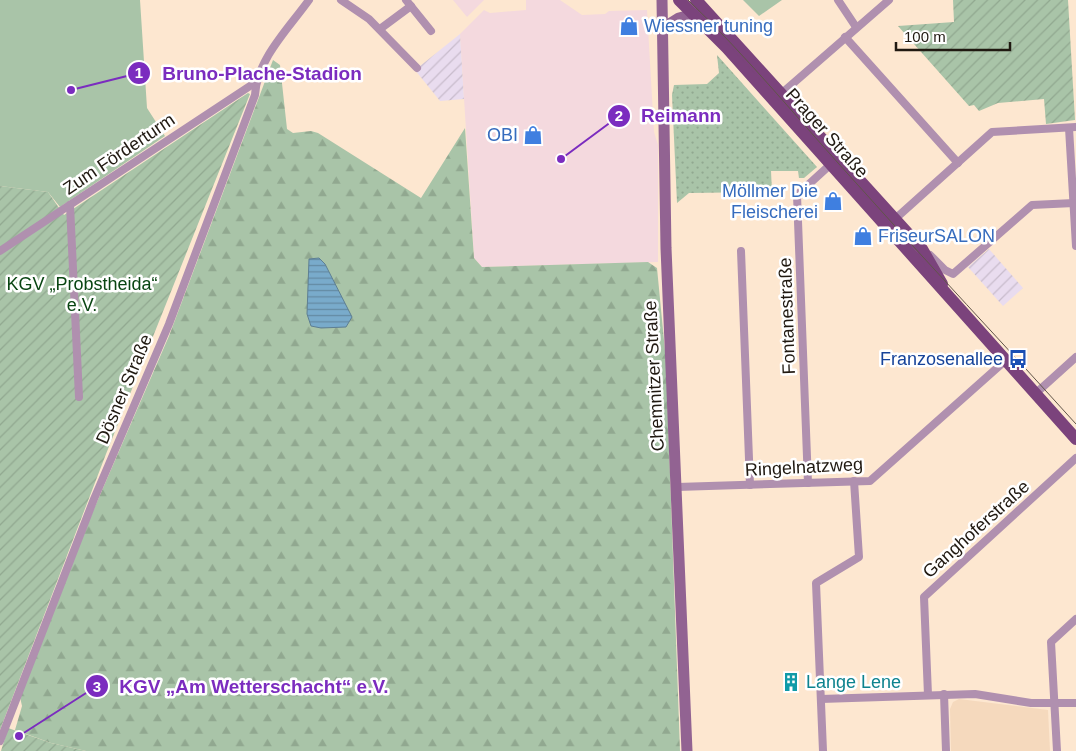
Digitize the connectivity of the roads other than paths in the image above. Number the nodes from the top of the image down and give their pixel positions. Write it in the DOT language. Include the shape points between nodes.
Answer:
graph roads {
  1 [pos="309,0"];
  2 [pos="341,0"];
  3 [pos="662,0"];
  4 [pos="679,0"];
  5 [pos="696,0"];
  6 [pos="838,0"];
  7 [pos="889,0"];
  8 [pos="409,3"];
  9 [pos="694,14"];
  10 [pos="856,27"];
  11 [pos="663,28"];
  12 [pos="380,29"];
  13 [pos="431,31"];
  14 [pos="844,37"];
  15 [pos="417,68"];
  16 [pos="256,82"];
  17 [pos="782,92"];
  18 [pos="1073,128"];
  19 [pos="958,163"];
  20 [pos="831,164"];
  21 [pos="1074,203"];
  22 [pos="70,205"];
  23 [pos="895,219"];
  24 [pos="1076,246"];
  25 [pos="922,249"];
  26 [pos="0,251"];
  27 [pos="741,251"];
  28 [pos="946,291"];
  29 [pos="1076,357"];
  30 [pos="1006,360"];
  31 [pos="1035,394"];
  32 [pos="79,397"];
  33 [pos="1076,439"];
  34 [pos="1076,458"];
  35 [pos="854,481"];
  36 [pos="808,483"];
  37 [pos="750,485"];
  38 [pos="677,487"];
  39 [pos="1076,620"];
  40 [pos="944,694"];
  41 [pos="928,695"];
  42 [pos="821,699"];
  43 [pos="1055,703"];
  44 [pos="1076,703"];
  45 [pos="0,741"];
  46 [pos="687,751"];
  47 [pos="823,751"];
  48 [pos="946,751"];
  49 [pos="1056,751"];
  1 -- 16 [label="street, Dösner Straße" via="272,50"];
  2 -- 12 [label="street"];
  3 -- 11 [label="main road, Chemnitzer Straße"];
  4 -- 9 [label="main road, Prager Straße"];
  5 -- 17 [label="main road, Prager Straße"];
  6 -- 10 [label="street"];
  7 -- 10 [label="street"];
  8 -- 12 [label="street"];
  8 -- 13 [label="street"];
  9 -- 11 [label="main road" via="679,18"];
  9 -- 20 [label="main road, Prager Straße"];
  10 -- 14 [label="street"];
  11 -- 38 [label="main road, Chemnitzer Straße" via="665,232"];
  12 -- 15 [label="street" via="385,38"];
  14 -- 17 [label="street"];
  14 -- 19 [label="street"];
  16 -- 22 [label="street, Zum Förderturm"];
  16 -- 45 [label="street, Dösner Straße" via="255,95 169,324 94,499"];
  17 -- 23 [label="main road, Prager Straße"];
  18 -- 19 [label="street" via="992,132"];
  18 -- 21 [label="street"];
  19 -- 23 [label="street"];
  20 -- 28 [label="main road, Prager Straße"];
  20 -- 36 [label="street, Fontanestraße" via="797,195"];
  21 -- 24 [label="street"];
  21 -- 25 [label="street" via="1032,205 953,274"];
  22 -- 26 [label="street, Zum Förderturm"];
  22 -- 32 [label="street"];
  23 -- 25 [label="main road, Prager Straße"];
  25 -- 28 [label="main road, Prager Straße"];
  27 -- 37 [label="street"];
  28 -- 30 [label="main road, Prager Straße"];
  29 -- 31 [label="street"];
  30 -- 31 [label="main road, Prager Straße"];
  30 -- 35 [label="street, Ringelnatzweg" via="870,481"];
  31 -- 33 [label="main road, Prager Straße"];
  34 -- 41 [label="street, Ganghoferstraße" via="924,596"];
  35 -- 36 [label="street, Ringelnatzweg"];
  35 -- 42 [label="street" via="858,557 816,582"];
  36 -- 37 [label="street, Ringelnatzweg"];
  37 -- 38 [label="street, Ringelnatzweg"];
  38 -- 46 [label="main road, Chemnitzer Straße"];
  39 -- 43 [label="street" via="1051,642"];
  40 -- 41 [label="street"];
  40 -- 43 [label="street" via="975,694 1031,703"];
  40 -- 48 [label="street"];
  41 -- 42 [label="street"];
  42 -- 47 [label="street"];
  43 -- 44 [label="street"];
  43 -- 49 [label="street"];
}
